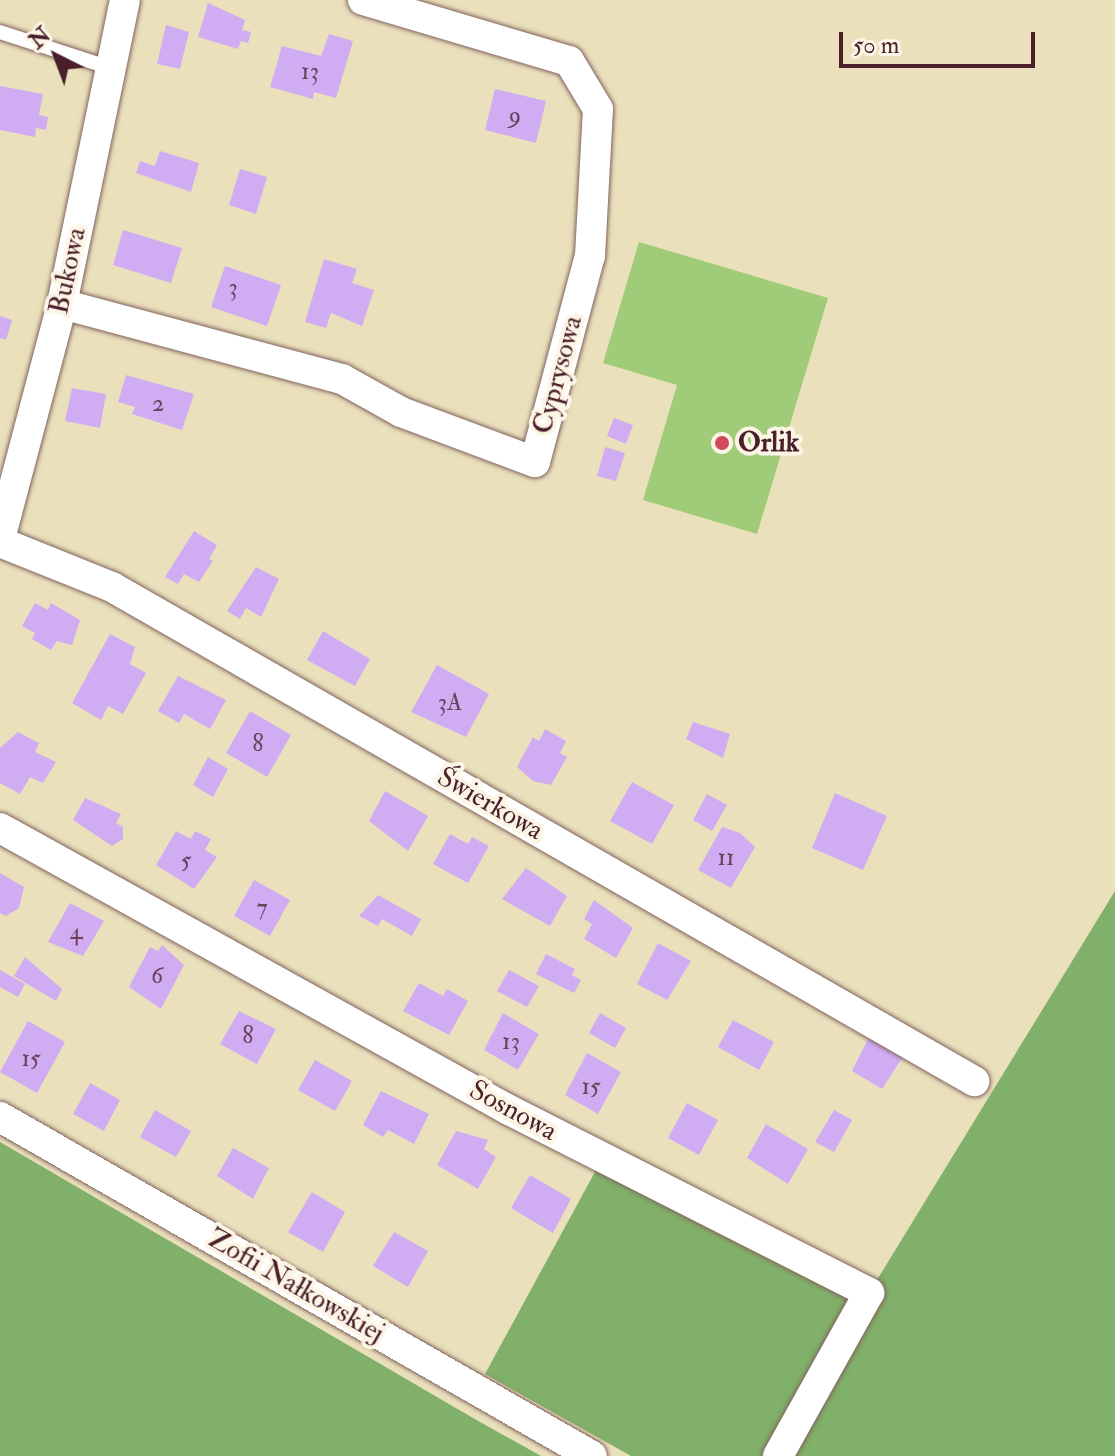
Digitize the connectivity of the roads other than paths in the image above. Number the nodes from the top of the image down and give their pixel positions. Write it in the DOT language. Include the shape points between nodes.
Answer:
graph roads {
  1 [pos="125,0"];
  2 [pos="363,0"];
  3 [pos="0,32"];
  4 [pos="111,68"];
  5 [pos="62,304"];
  6 [pos="7,485"];
  7 [pos="0,540"];
  8 [pos="0,828"];
  9 [pos="974,1081"];
  10 [pos="0,1117"];
  11 [pos="592,1456"];
  12 [pos="778,1456"];
  1 -- 4 [label="street, Bukowa"];
  2 -- 5 [label="street, Cyprysowa" via="569,61 598,109 590,256 535,462 401,412 342,379"];
  3 -- 4 [label="lane"];
  4 -- 5 [label="street, Bukowa"];
  5 -- 6 [label="street, Bukowa"];
  6 -- 7 [label="street, Bukowa"];
  7 -- 9 [label="street, Świerkowa" via="112,587"];
  8 -- 12 [label="street, Sosnowa" via="509,1110 869,1293"];
  10 -- 11 [label="street, Zofii Nałkowskiej"];
}
